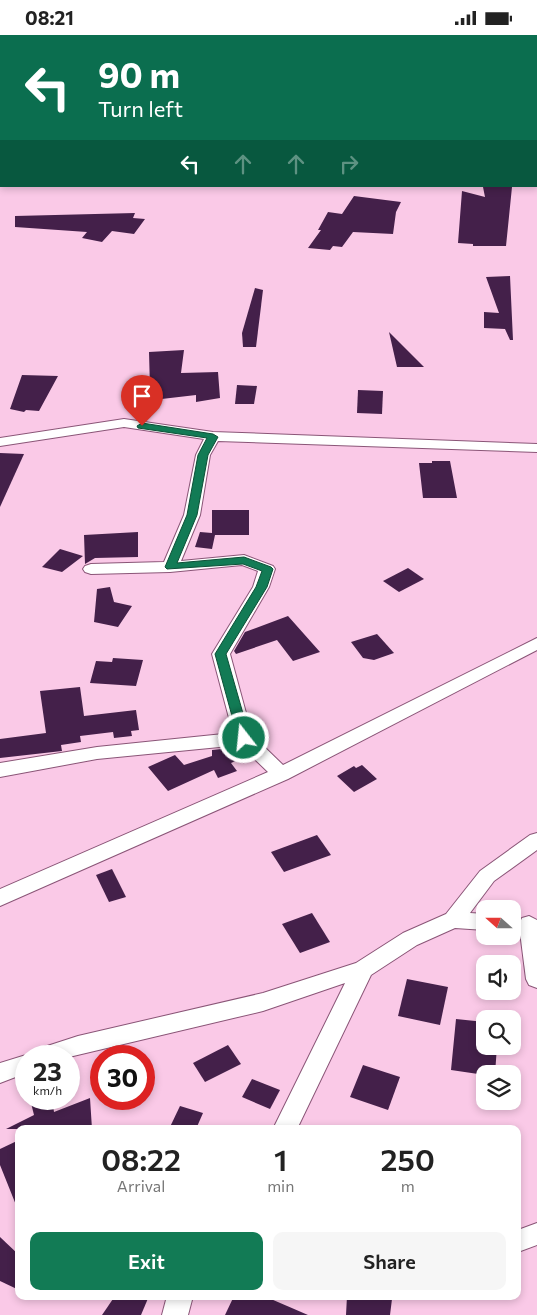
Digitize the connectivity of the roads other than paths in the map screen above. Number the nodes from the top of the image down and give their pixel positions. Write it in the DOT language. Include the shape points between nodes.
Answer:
graph roads {
  1 [pos="213,437"];
  2 [pos="0,442"];
  3 [pos="537,448"];
  4 [pos="170,567"];
  5 [pos="91,569"];
  6 [pos="537,643"];
  7 [pos="244,738"];
  8 [pos="0,770"];
  9 [pos="281,774"];
  10 [pos="537,840"];
  11 [pos="0,898"];
  12 [pos="453,920"];
  13 [pos="476,921"];
  14 [pos="526,923"];
  15 [pos="363,969"];
  16 [pos="537,979"];
  17 [pos="78,1045"];
  18 [pos="15,1067"];
  19 [pos="0,1073"];
  20 [pos="287,1125"];
  21 [pos="537,1234"];
  22 [pos="521,1240"];
  23 [pos="179,1300"];
  24 [pos="175,1315"];
  1 -- 2 [label="street" via="124,423"];
  1 -- 3 [label="street"];
  1 -- 4 [label="street" via="203,455 192,515"];
  4 -- 5 [label="street"];
  4 -- 7 [label="street" via="244,561 267,569 261,587 221,654"];
  6 -- 9 [label="street"];
  7 -- 8 [label="street" via="97,753"];
  7 -- 9 [label="street"];
  9 -- 11 [label="street"];
  10 -- 12 [label="street" via="488,875"];
  12 -- 13 [label="street"];
  12 -- 15 [label="street" via="410,939"];
  14 -- 16 [label="street"];
  15 -- 17 [label="street" via="263,1002"];
  15 -- 20 [label="street"];
  18 -- 19 [label="street"];
  21 -- 22 [label="street"];
  23 -- 24 [label="street"];
}
